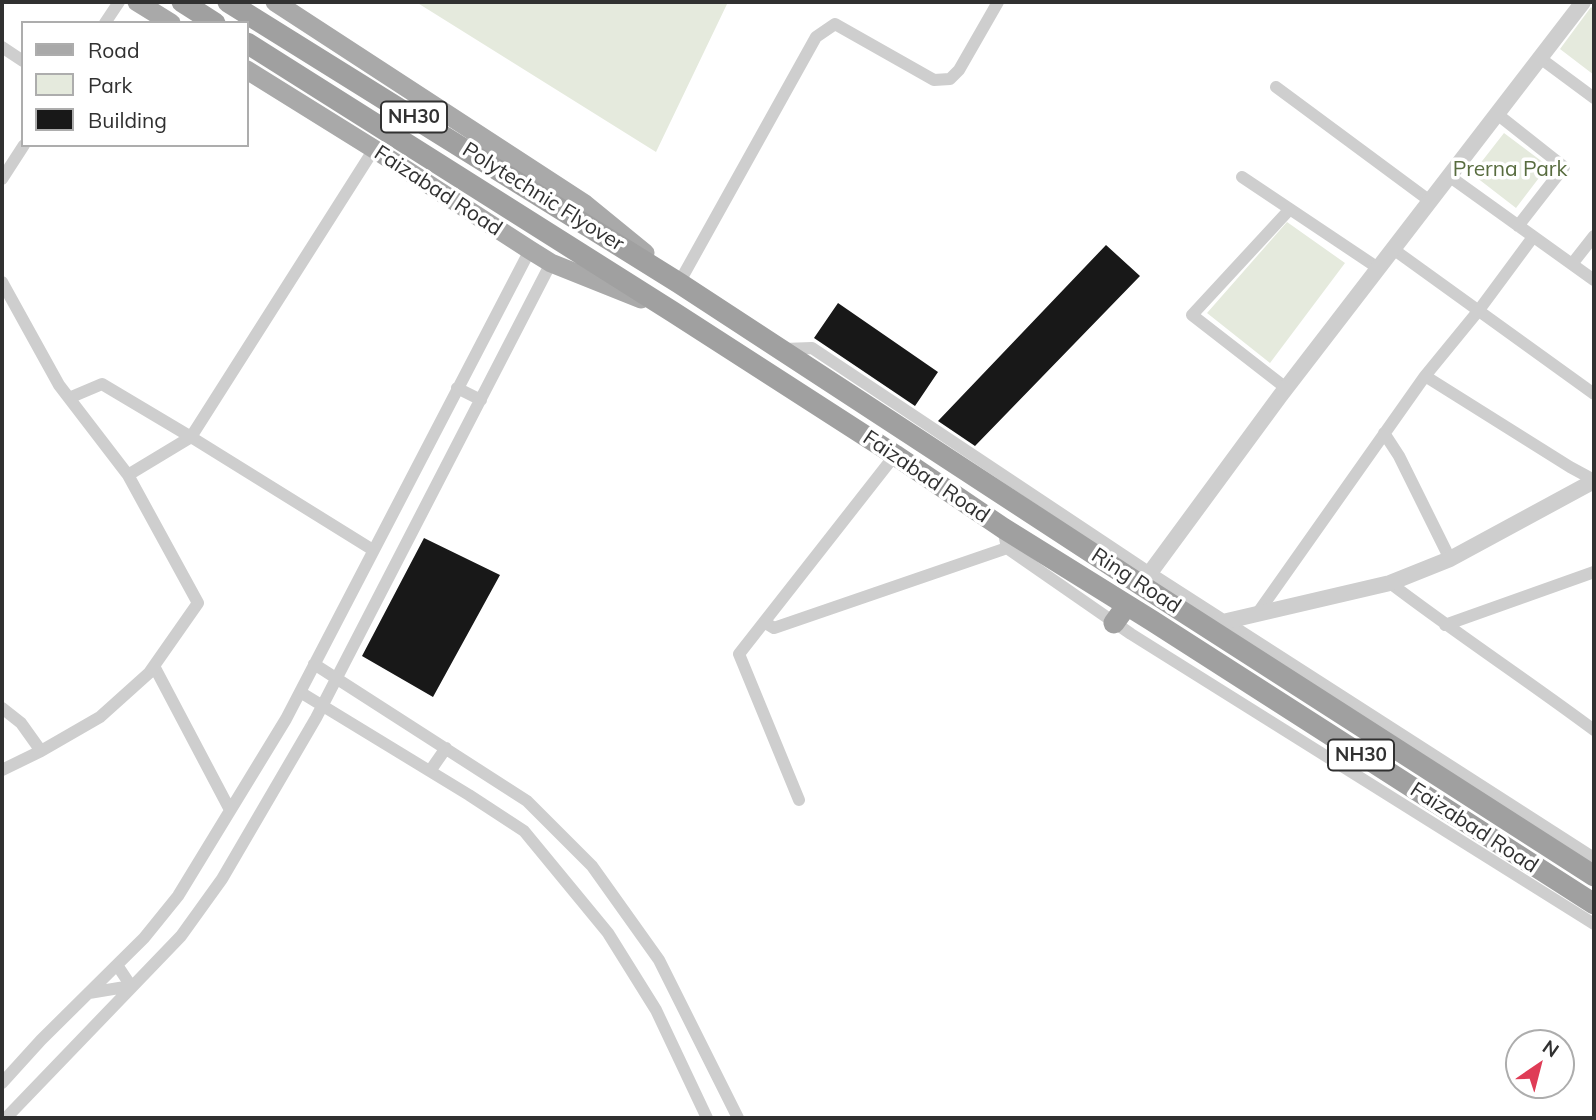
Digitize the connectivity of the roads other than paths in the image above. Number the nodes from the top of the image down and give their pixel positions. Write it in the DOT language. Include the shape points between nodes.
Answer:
graph roads {
  1 [pos="119,2"];
  2 [pos="137,2"];
  3 [pos="182,2"];
  4 [pos="228,2"];
  5 [pos="275,2"];
  6 [pos="998,2"];
  7 [pos="1583,2"];
  8 [pos="106,21"];
  9 [pos="168,21"];
  10 [pos="212,21"];
  11 [pos="248,44"];
  12 [pos="2,47"];
  13 [pos="1540,58"];
  14 [pos="21,60"];
  15 [pos="248,71"];
  16 [pos="1276,87"];
  17 [pos="1594,98"];
  18 [pos="1497,114"];
  19 [pos="23,147"];
  20 [pos="374,149"];
  21 [pos="1449,176"];
  22 [pos="1242,177"];
  23 [pos="2,179"];
  24 [pos="1430,201"];
  25 [pos="1290,209"];
  26 [pos="1518,226"];
  27 [pos="1594,236"];
  28 [pos="1534,237"];
  29 [pos="1393,249"];
  30 [pos="530,250"];
  31 [pos="551,263"];
  32 [pos="1572,264"];
  33 [pos="1378,268"];
  34 [pos="1594,280"];
  35 [pos="2,282"];
  36 [pos="679,282"];
  37 [pos="1479,310"];
  38 [pos="673,312"];
  39 [pos="1425,376"];
  40 [pos="457,388"];
  41 [pos="1286,388"];
  42 [pos="1594,394"];
  43 [pos="69,398"];
  44 [pos="481,400"];
  45 [pos="1384,433"];
  46 [pos="191,437"];
  47 [pos="895,455"];
  48 [pos="128,475"];
  49 [pos="1594,481"];
  50 [pos="1005,538"];
  51 [pos="373,550"];
  52 [pos="1450,559"];
  53 [pos="1594,572"];
  54 [pos="1146,579"];
  55 [pos="1390,583"];
  56 [pos="1127,605"];
  57 [pos="1257,614"];
  58 [pos="1227,621"];
  59 [pos="764,622"];
  60 [pos="1114,623"];
  61 [pos="1445,625"];
  62 [pos="314,664"];
  63 [pos="154,666"];
  64 [pos="337,678"];
  65 [pos="300,692"];
  66 [pos="323,706"];
  67 [pos="2,708"];
  68 [pos="1594,730"];
  69 [pos="446,748"];
  70 [pos="41,751"];
  71 [pos="2,770"];
  72 [pos="430,771"];
  73 [pos="799,800"];
  74 [pos="230,810"];
  75 [pos="1594,858"];
  76 [pos="1594,876"];
  77 [pos="1594,904"];
  78 [pos="1594,924"];
  79 [pos="117,965"];
  80 [pos="131,986"];
  81 [pos="89,993"];
  82 [pos="2,1083"];
  83 [pos="6,1118"];
  84 [pos="707,1118"];
  85 [pos="737,1118"];
  1 -- 8 [label="street"];
  2 -- 9 [label="main road"];
  3 -- 10 [label="highway"];
  4 -- 36 [label="highway, Polytechnic Flyover / NH30"];
  5 -- 36 [label="main road" via="585,204"];
  6 -- 36 [label="street" via="950,79 933,80 835,24 816,37"];
  7 -- 13 [label="street"];
  11 -- 38 [label="highway, Polytechnic Flyover / NH30"];
  12 -- 14 [label="street"];
  13 -- 17 [label="street"];
  13 -- 18 [label="street"];
  15 -- 20 [label="main road, Faizabad Road"];
  16 -- 24 [label="street"];
  18 -- 21 [label="street"];
  18 -- 26 [label="street" via="1564,167"];
  19 -- 23 [label="street"];
  20 -- 30 [label="main road, Faizabad Road"];
  20 -- 46 [label="street"];
  21 -- 24 [label="street"];
  21 -- 26 [label="street"];
  22 -- 25 [label="street"];
  24 -- 29 [label="street"];
  25 -- 33 [label="street"];
  25 -- 41 [label="street" via="1192,315"];
  26 -- 28 [label="street"];
  27 -- 32 [label="street"];
  28 -- 32 [label="street"];
  28 -- 37 [label="street"];
  29 -- 33 [label="street"];
  29 -- 37 [label="street"];
  30 -- 31 [label="main road, Faizabad Road"];
  30 -- 40 [label="street"];
  31 -- 38 [label="main road, Faizabad Road"];
  31 -- 44 [label="street"];
  32 -- 34 [label="street"];
  33 -- 41 [label="street"];
  35 -- 43 [label="street"];
  36 -- 54 [label="highway, Ring Road / NH30"];
  37 -- 39 [label="street"];
  37 -- 42 [label="street"];
  38 -- 47 [label="highway, Faizabad Road / NH30"];
  39 -- 45 [label="street"];
  39 -- 49 [label="street"];
  40 -- 44 [label="street"];
  40 -- 51 [label="street"];
  41 -- 54 [label="street"];
  43 -- 46 [label="street" via="102,384"];
  43 -- 48 [label="street"];
  44 -- 64 [label="street"];
  45 -- 52 [label="street"];
  45 -- 57 [label="street"];
  46 -- 48 [label="street"];
  46 -- 51 [label="street"];
  47 -- 50 [label="highway, Faizabad Road / NH30"];
  47 -- 59 [label="street"];
  48 -- 63 [label="street" via="198,603"];
  49 -- 52 [label="street"];
  50 -- 56 [label="highway, Faizabad Road / NH30"];
  50 -- 59 [label="street" via="774,628"];
  50 -- 60 [label="street"];
  51 -- 62 [label="street"];
  52 -- 55 [label="street"];
  53 -- 61 [label="street"];
  54 -- 58 [label="street"];
  54 -- 76 [label="highway, Ring Road / NH30"];
  55 -- 57 [label="street"];
  55 -- 61 [label="street"];
  56 -- 60 [label="highway"];
  56 -- 77 [label="highway, Faizabad Road / NH30"];
  57 -- 58 [label="street"];
  58 -- 75 [label="street"];
  59 -- 73 [label="street" via="739,654"];
  60 -- 78 [label="street"];
  61 -- 68 [label="street"];
  62 -- 64 [label="street"];
  62 -- 65 [label="street"];
  63 -- 70 [label="street" via="100,717"];
  63 -- 74 [label="street"];
  64 -- 66 [label="street"];
  64 -- 69 [label="street"];
  65 -- 66 [label="street"];
  65 -- 74 [label="street"];
  66 -- 72 [label="street"];
  66 -- 80 [label="street" via="222,879 181,936"];
  67 -- 70 [label="street" via="21,723"];
  69 -- 72 [label="street"];
  69 -- 85 [label="street" via="527,801 592,866 659,960"];
  70 -- 71 [label="street"];
  72 -- 84 [label="street" via="524,831 608,933 656,1010"];
  74 -- 79 [label="street" via="177,896"];
  79 -- 80 [label="street"];
  79 -- 81 [label="street"];
  80 -- 81 [label="street"];
  80 -- 83 [label="street"];
  81 -- 82 [label="street"];
}
